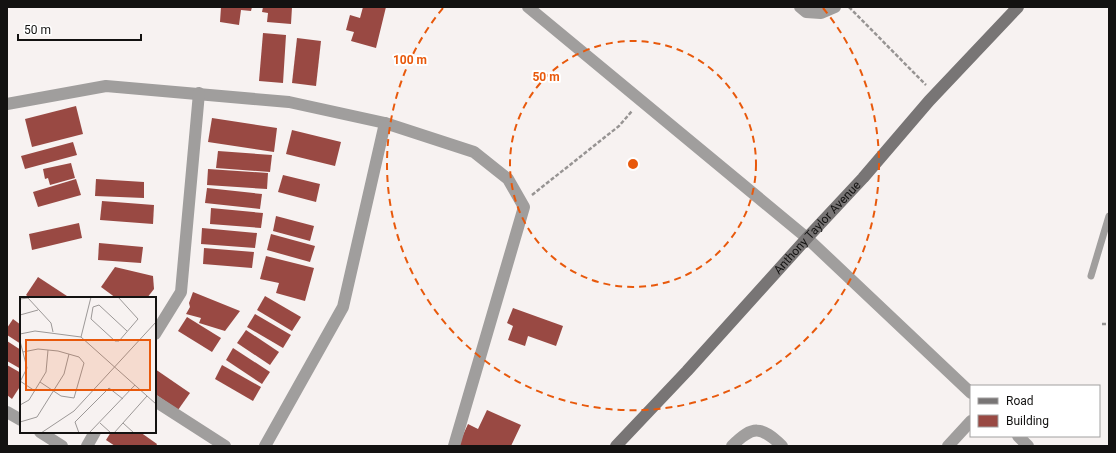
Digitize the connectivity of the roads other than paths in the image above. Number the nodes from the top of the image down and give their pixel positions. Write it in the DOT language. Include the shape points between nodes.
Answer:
graph roads {
  1 [pos="528,7"];
  2 [pos="800,7"];
  3 [pos="835,7"];
  4 [pos="1018,7"];
  5 [pos="199,93"];
  6 [pos="7,104"];
  7 [pos="385,123"];
  8 [pos="1109,216"];
  9 [pos="807,238"];
  10 [pos="1091,276"];
  11 [pos="156,332"];
  12 [pos="970,392"];
  13 [pos="156,402"];
  14 [pos="7,412"];
  15 [pos="20,419"];
  16 [pos="970,422"];
  17 [pos="42,433"];
  18 [pos="94,433"];
  19 [pos="1019,437"];
  20 [pos="62,446"];
  21 [pos="87,446"];
  22 [pos="226,446"];
  23 [pos="265,446"];
  24 [pos="454,446"];
  25 [pos="616,446"];
  26 [pos="732,446"];
  27 [pos="782,446"];
  28 [pos="948,446"];
  29 [pos="1028,446"];
  1 -- 9 [label="street"];
  2 -- 3 [label="street" via="806,12 821,13"];
  4 -- 9 [label="main road, Anthony Taylor Avenue"];
  5 -- 6 [label="street" via="106,86"];
  5 -- 7 [label="street" via="289,102"];
  5 -- 11 [label="street" via="181,292"];
  7 -- 23 [label="street" via="343,307"];
  7 -- 24 [label="street" via="474,152 508,179 524,207"];
  8 -- 10 [label="lane"];
  9 -- 12 [label="street"];
  9 -- 25 [label="main road, Anthony Taylor Avenue"];
  13 -- 22 [label="street"];
  14 -- 15 [label="street"];
  16 -- 28 [label="street"];
  17 -- 20 [label="street"];
  18 -- 21 [label="street"];
  19 -- 29 [label="street"];
  26 -- 27 [label="street" via="745,433 756,430 770,434"];
}
